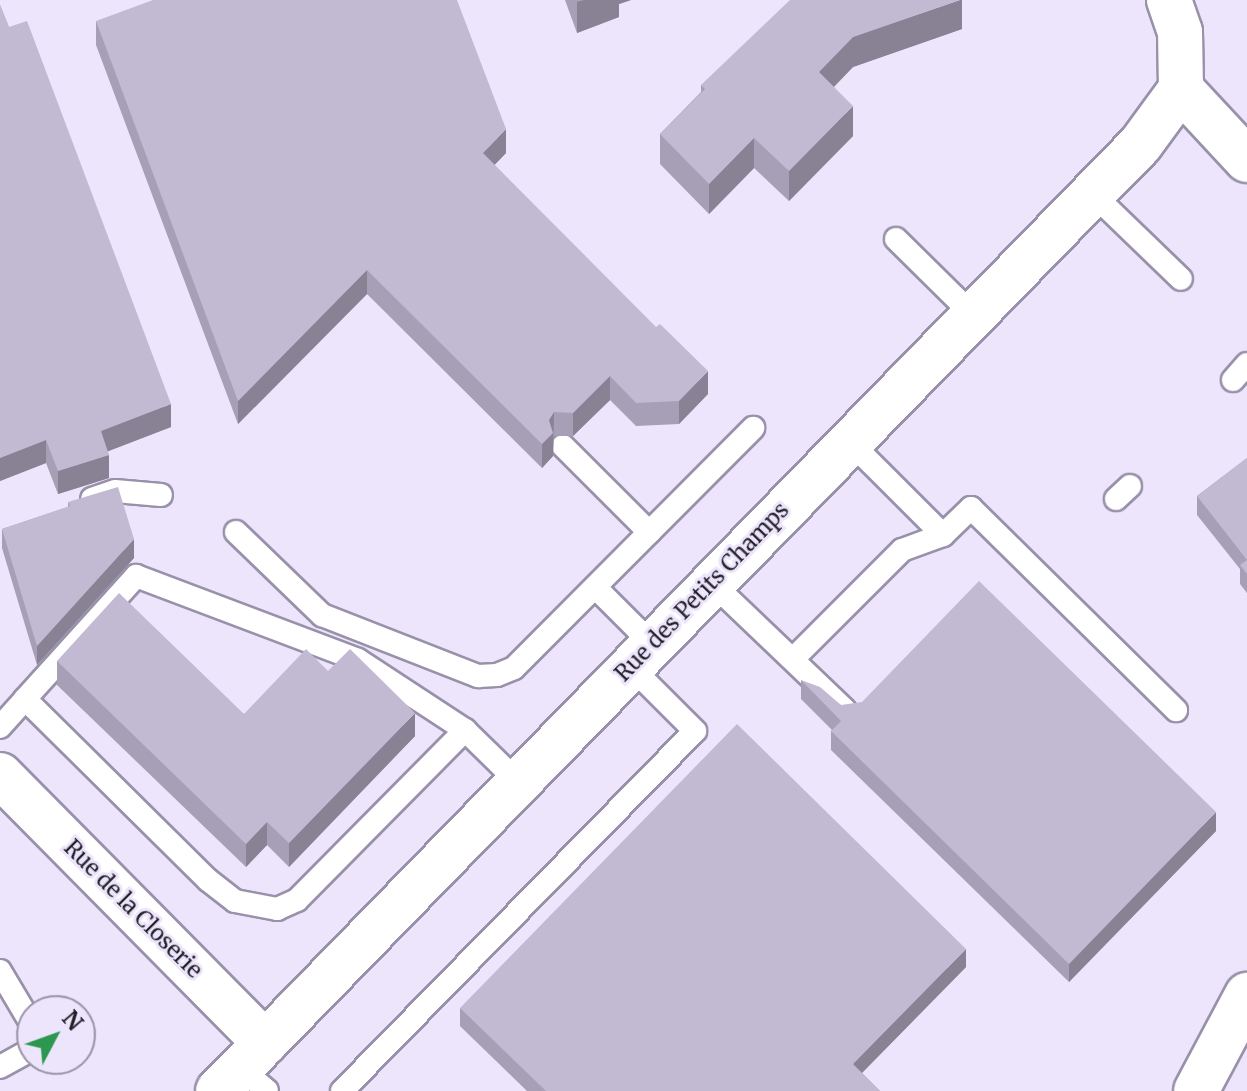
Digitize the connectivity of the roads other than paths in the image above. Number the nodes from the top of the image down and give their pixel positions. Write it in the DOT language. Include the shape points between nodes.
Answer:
graph roads {
  1 [pos="1169,0"];
  2 [pos="1181,89"];
  3 [pos="1247,160"];
  4 [pos="1093,194"];
  5 [pos="896,239"];
  6 [pos="1181,279"];
  7 [pos="973,315"];
  8 [pos="753,428"];
  9 [pos="849,441"];
  10 [pos="563,446"];
  11 [pos="161,495"];
  12 [pos="75,505"];
  13 [pos="236,532"];
  14 [pos="649,532"];
  15 [pos="943,535"];
  16 [pos="711,582"];
  17 [pos="595,587"];
  18 [pos="641,655"];
  19 [pos="793,659"];
  20 [pos="25,699"];
  21 [pos="845,710"];
  22 [pos="1176,710"];
  23 [pos="0,727"];
  24 [pos="465,730"];
  25 [pos="0,775"];
  26 [pos="517,781"];
  27 [pos="0,971"];
  28 [pos="1247,995"];
  29 [pos="16,998"];
  30 [pos="247,1073"];
  31 [pos="342,1091"];
  32 [pos="1196,1091"];
  1 -- 2 [label="street" via="1180,32"];
  2 -- 3 [label="street"];
  2 -- 4 [label="street, Rue des Petits Champs" via="1169,110"];
  4 -- 6 [label="lane"];
  4 -- 7 [label="street, Rue des Petits Champs"];
  5 -- 7 [label="lane"];
  7 -- 9 [label="street, Rue des Petits Champs"];
  8 -- 14 [label="lane"];
  9 -- 15 [label="lane"];
  9 -- 16 [label="street, Rue des Petits Champs"];
  10 -- 14 [label="lane"];
  11 -- 12 [label="lane" via="115,491"];
  13 -- 17 [label="lane" via="322,615 478,676 514,668"];
  14 -- 17 [label="lane"];
  15 -- 19 [label="lane" via="902,550"];
  15 -- 22 [label="lane" via="971,508"];
  16 -- 18 [label="street, Rue des Petits Champs"];
  16 -- 19 [label="lane"];
  17 -- 18 [label="lane"];
  18 -- 26 [label="street, Rue des Petits Champs"];
  18 -- 31 [label="lane" via="695,731"];
  19 -- 21 [label="lane"];
  20 -- 23 [label="lane"];
  20 -- 24 [label="lane" via="136,576 358,660"];
  20 -- 24 [label="lane" via="208,880 235,901 277,909 297,900"];
  24 -- 26 [label="lane"];
  25 -- 30 [label="street, Rue de la Closerie"];
  26 -- 30 [label="street, Rue des Petits Champs"];
  27 -- 29 [label="lane"];
  28 -- 32 [label="street"];
}
